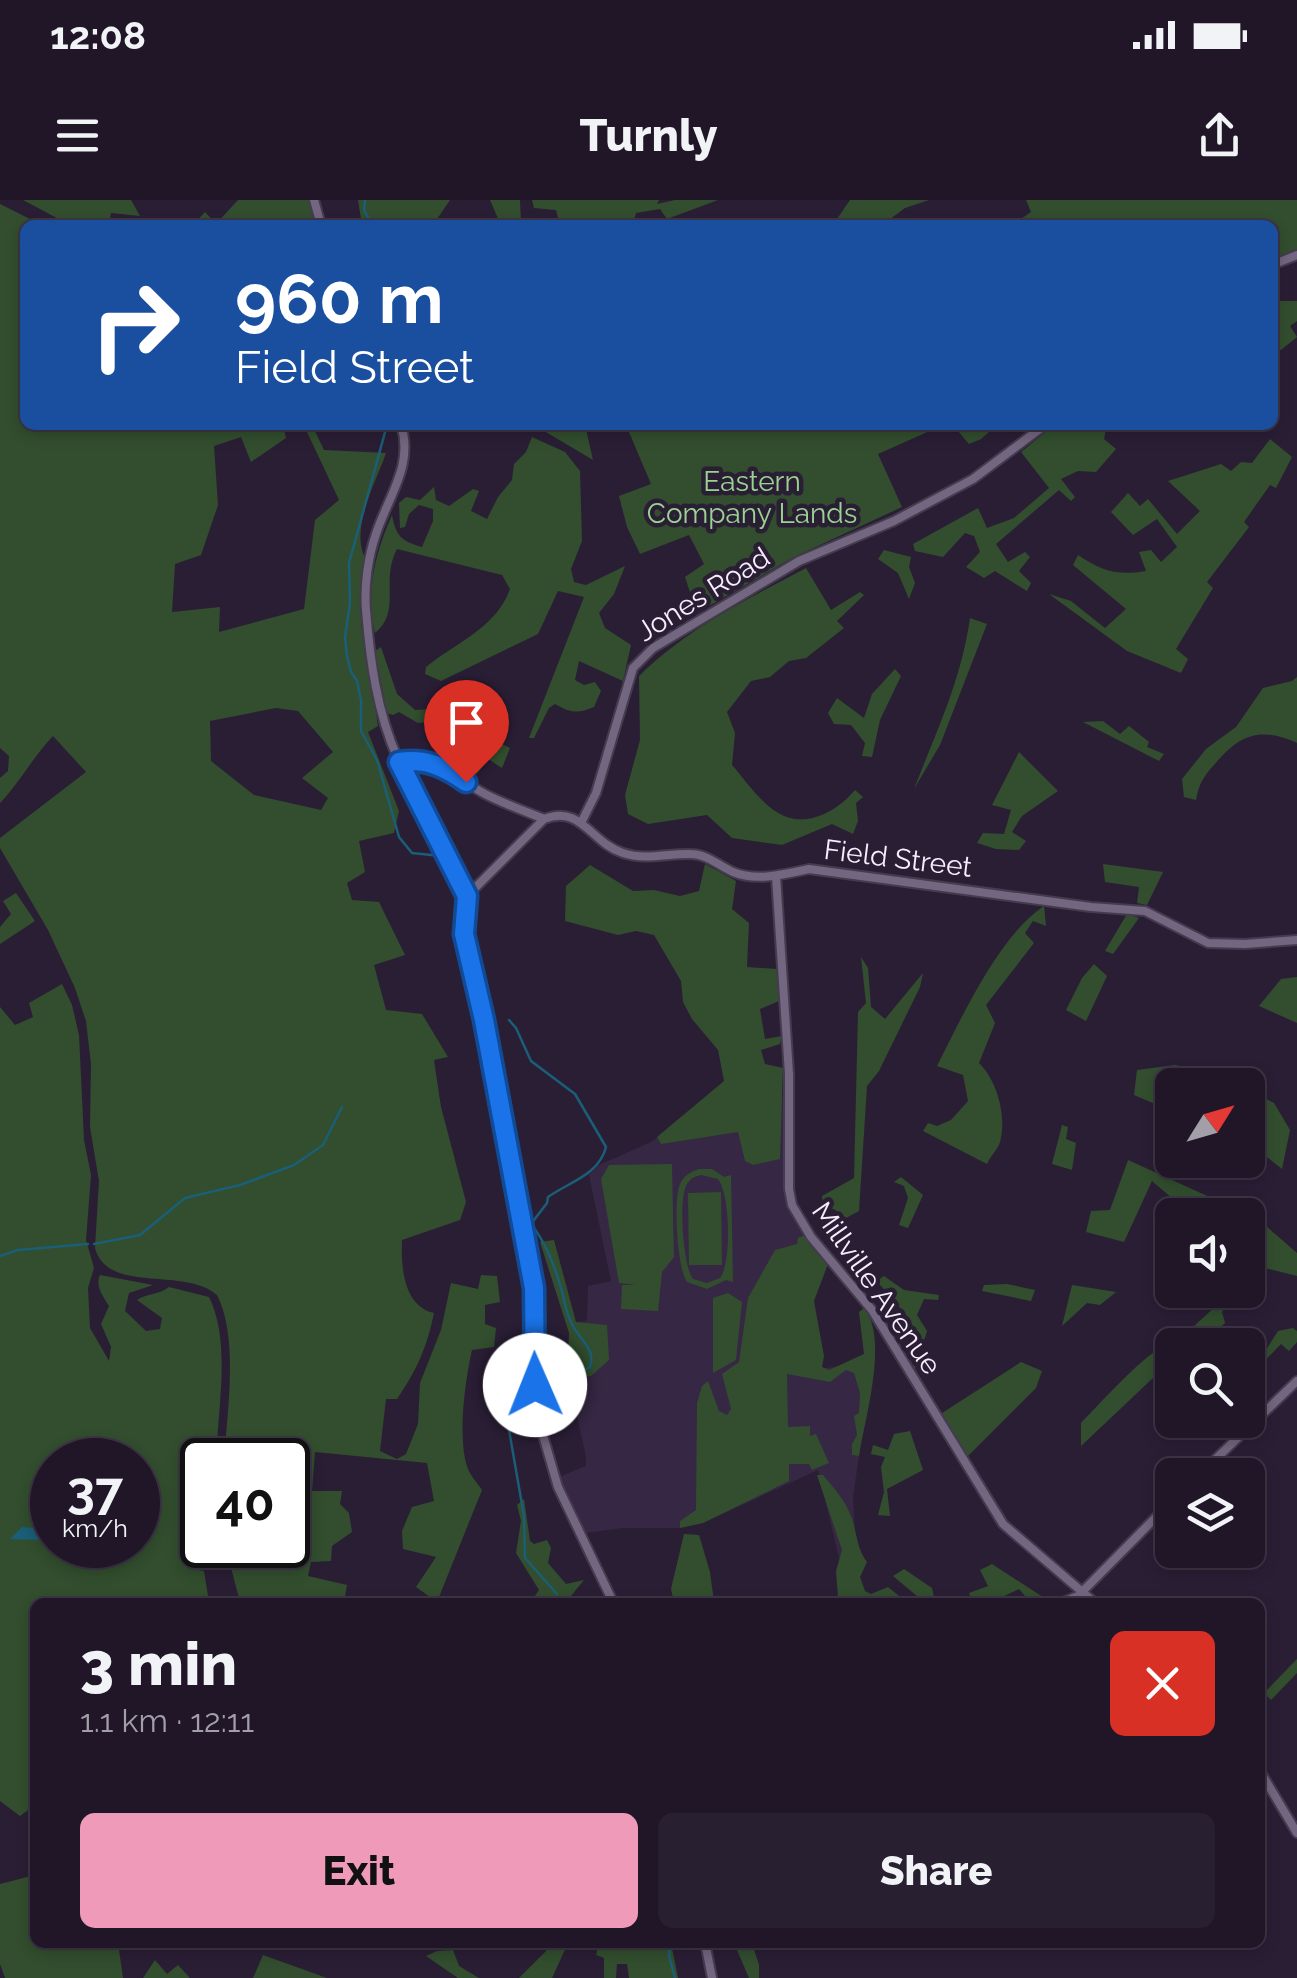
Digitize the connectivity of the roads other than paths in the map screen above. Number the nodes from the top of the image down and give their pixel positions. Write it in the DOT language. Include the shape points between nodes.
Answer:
graph roads {
  1 [pos="402,430"];
  2 [pos="1038,430"];
  3 [pos="399,762"];
  4 [pos="544,819"];
  5 [pos="582,821"];
  6 [pos="776,876"];
  7 [pos="466,897"];
  8 [pos="1297,940"];
  9 [pos="1297,1381"];
  10 [pos="1217,1458"];
  11 [pos="1155,1518"];
  12 [pos="1082,1592"];
  13 [pos="611,1598"];
  14 [pos="1071,1598"];
  15 [pos="1089,1598"];
  16 [pos="1265,1779"];
  17 [pos="1297,1833"];
  18 [pos="706,1948"];
  19 [pos="712,1978"];
  1 -- 3 [label="street" via="402,472 376,534 366,604 383,722"];
  2 -- 5 [label="street, Jones Road" via="973,479 799,562 653,648 633,668"];
  3 -- 4 [label="street" via="447,769"];
  3 -- 7 [label="street"];
  4 -- 5 [label="street" via="564,814"];
  4 -- 7 [label="street"];
  5 -- 6 [label="street, Field Street" via="600,842 622,853 702,855 738,875"];
  6 -- 8 [label="street, Field Street" via="828,871 1145,911 1208,943"];
  6 -- 12 [label="street, Millville Avenue" via="792,1205 810,1237 872,1310 1003,1524"];
  7 -- 13 [label="street" via="464,934 529,1257 542,1432 555,1480"];
  9 -- 10 [label="street"];
  11 -- 12 [label="street"];
  12 -- 14 [label="street"];
  12 -- 15 [label="street, Millville Avenue"];
  16 -- 17 [label="street"];
  18 -- 19 [label="street"];
}
